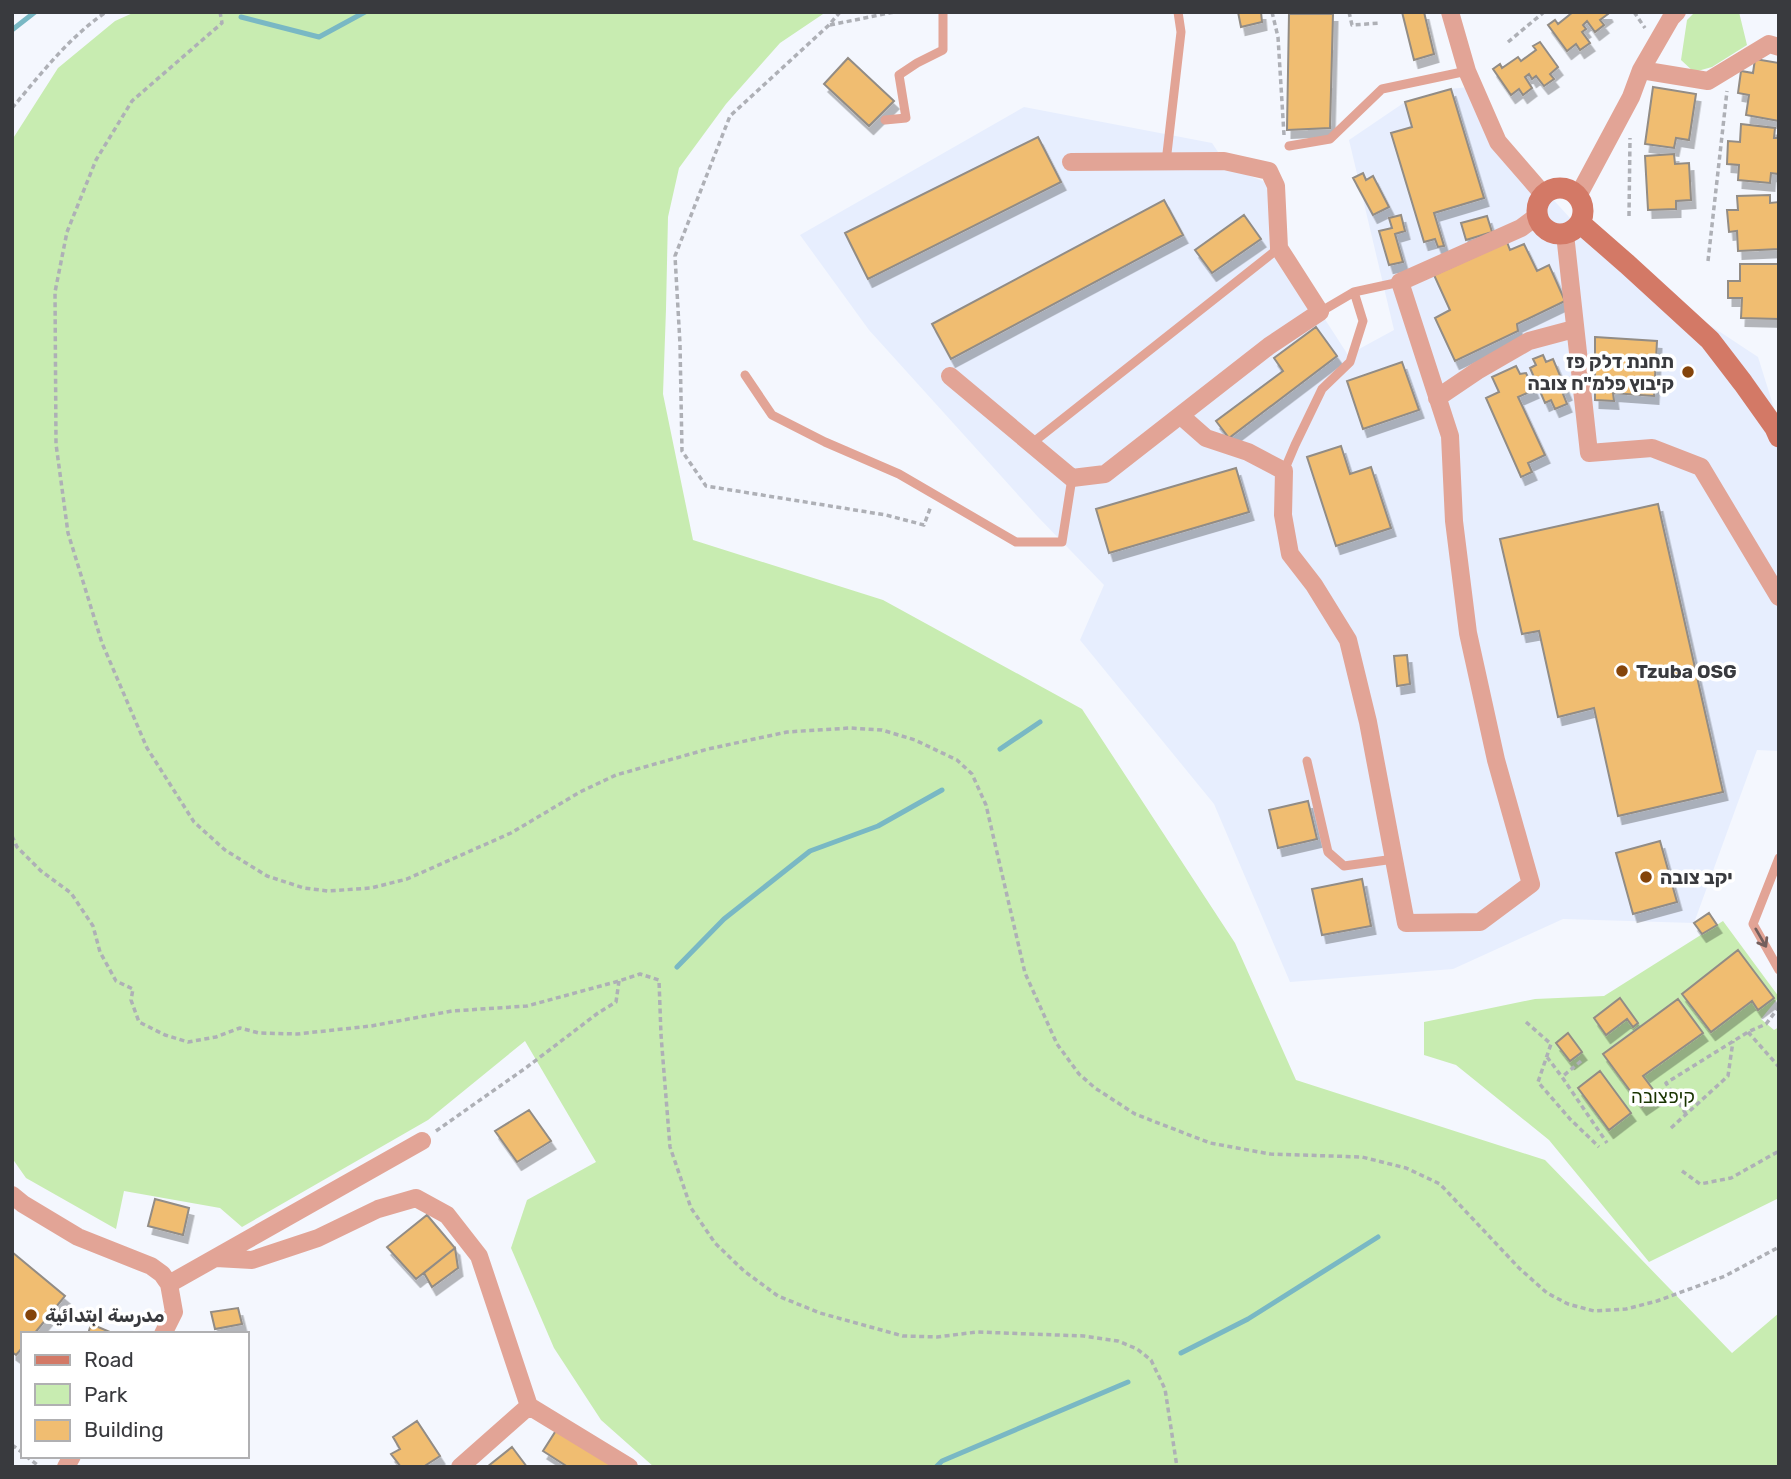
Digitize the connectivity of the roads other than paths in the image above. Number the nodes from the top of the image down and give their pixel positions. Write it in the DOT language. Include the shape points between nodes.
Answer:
graph roads {
  1 [pos="943,12"];
  2 [pos="1178,12"];
  3 [pos="1450,12"];
  4 [pos="1672,14"];
  5 [pos="1779,47"];
  6 [pos="1641,70"];
  7 [pos="1467,71"];
  8 [pos="885,120"];
  9 [pos="1289,146"];
  10 [pos="1071,162"];
  11 [pos="1166,162"];
  12 [pos="1543,194"];
  13 [pos="1578,196"];
  14 [pos="1537,216"];
  15 [pos="1572,229"];
  16 [pos="1279,248"];
  17 [pos="1400,282"];
  18 [pos="1354,292"];
  19 [pos="1321,312"];
  20 [pos="1574,328"];
  21 [pos="745,375"];
  22 [pos="950,376"];
  23 [pos="1437,398"];
  24 [pos="1181,416"];
  25 [pos="1779,437"];
  26 [pos="1031,444"];
  27 [pos="1284,471"];
  28 [pos="1072,478"];
  29 [pos="1779,597"];
  30 [pos="1307,761"];
  31 [pos="1779,858"];
  32 [pos="1394,859"];
  33 [pos="1779,970"];
  34 [pos="422,1141"];
  35 [pos="12,1195"];
  36 [pos="216,1258"];
  37 [pos="169,1284"];
  38 [pos="164,1332"];
  39 [pos="529,1406"];
  40 [pos="460,1467"];
  41 [pos="629,1467"];
  1 -- 8 [label="lane" via="943,50 899,75 906,118"];
  2 -- 11 [label="lane" via="1181,32"];
  3 -- 7 [label="street"];
  4 -- 6 [label="street"];
  5 -- 6 [label="street" via="1769,44 1708,81"];
  6 -- 13 [label="street"];
  7 -- 9 [label="lane" via="1382,89 1330,139"];
  7 -- 12 [label="street" via="1498,142"];
  10 -- 11 [label="street"];
  11 -- 16 [label="street" via="1224,161 1269,171 1276,186"];
  12 -- 13 [label="street" via="1560,188"];
  12 -- 14 [label="street" via="1536,203"];
  13 -- 15 [label="street" via="1583,210"];
  14 -- 15 [label="street" via="1550,232"];
  14 -- 17 [label="street" via="1521,228"];
  15 -- 20 [label="street"];
  15 -- 25 [label="street" via="1627,264 1710,340"];
  16 -- 19 [label="street"];
  16 -- 26 [label="lane"];
  17 -- 18 [label="lane"];
  17 -- 23 [label="street"];
  18 -- 19 [label="lane"];
  18 -- 27 [label="lane" via="1363,321 1350,362 1322,389"];
  19 -- 24 [label="street" via="1269,346"];
  20 -- 23 [label="street" via="1530,341"];
  20 -- 29 [label="street" via="1590,453 1652,449 1701,467"];
  21 -- 28 [label="lane" via="772,415 899,474 1016,542 1062,542"];
  22 -- 26 [label="street"];
  23 -- 32 [label="street" via="1450,436 1454,521 1468,633 1496,760 1531,884 1480,922 1406,923"];
  24 -- 27 [label="street" via="1206,438"];
  24 -- 28 [label="street" via="1105,474"];
  26 -- 28 [label="street"];
  27 -- 32 [label="street" via="1283,515 1290,554 1348,640"];
  30 -- 32 [label="lane" via="1328,852 1344,866"];
  31 -- 33 [label="lane, one-way" via="1753,924"];
  34 -- 36 [label="street"];
  35 -- 37 [label="street" via="78,1237 151,1266"];
  36 -- 37 [label="street"];
  36 -- 39 [label="street" via="252,1260 416,1198 447,1215 479,1256"];
  37 -- 38 [label="street" via="174,1312"];
  39 -- 40 [label="street"];
  39 -- 41 [label="street"];
}
